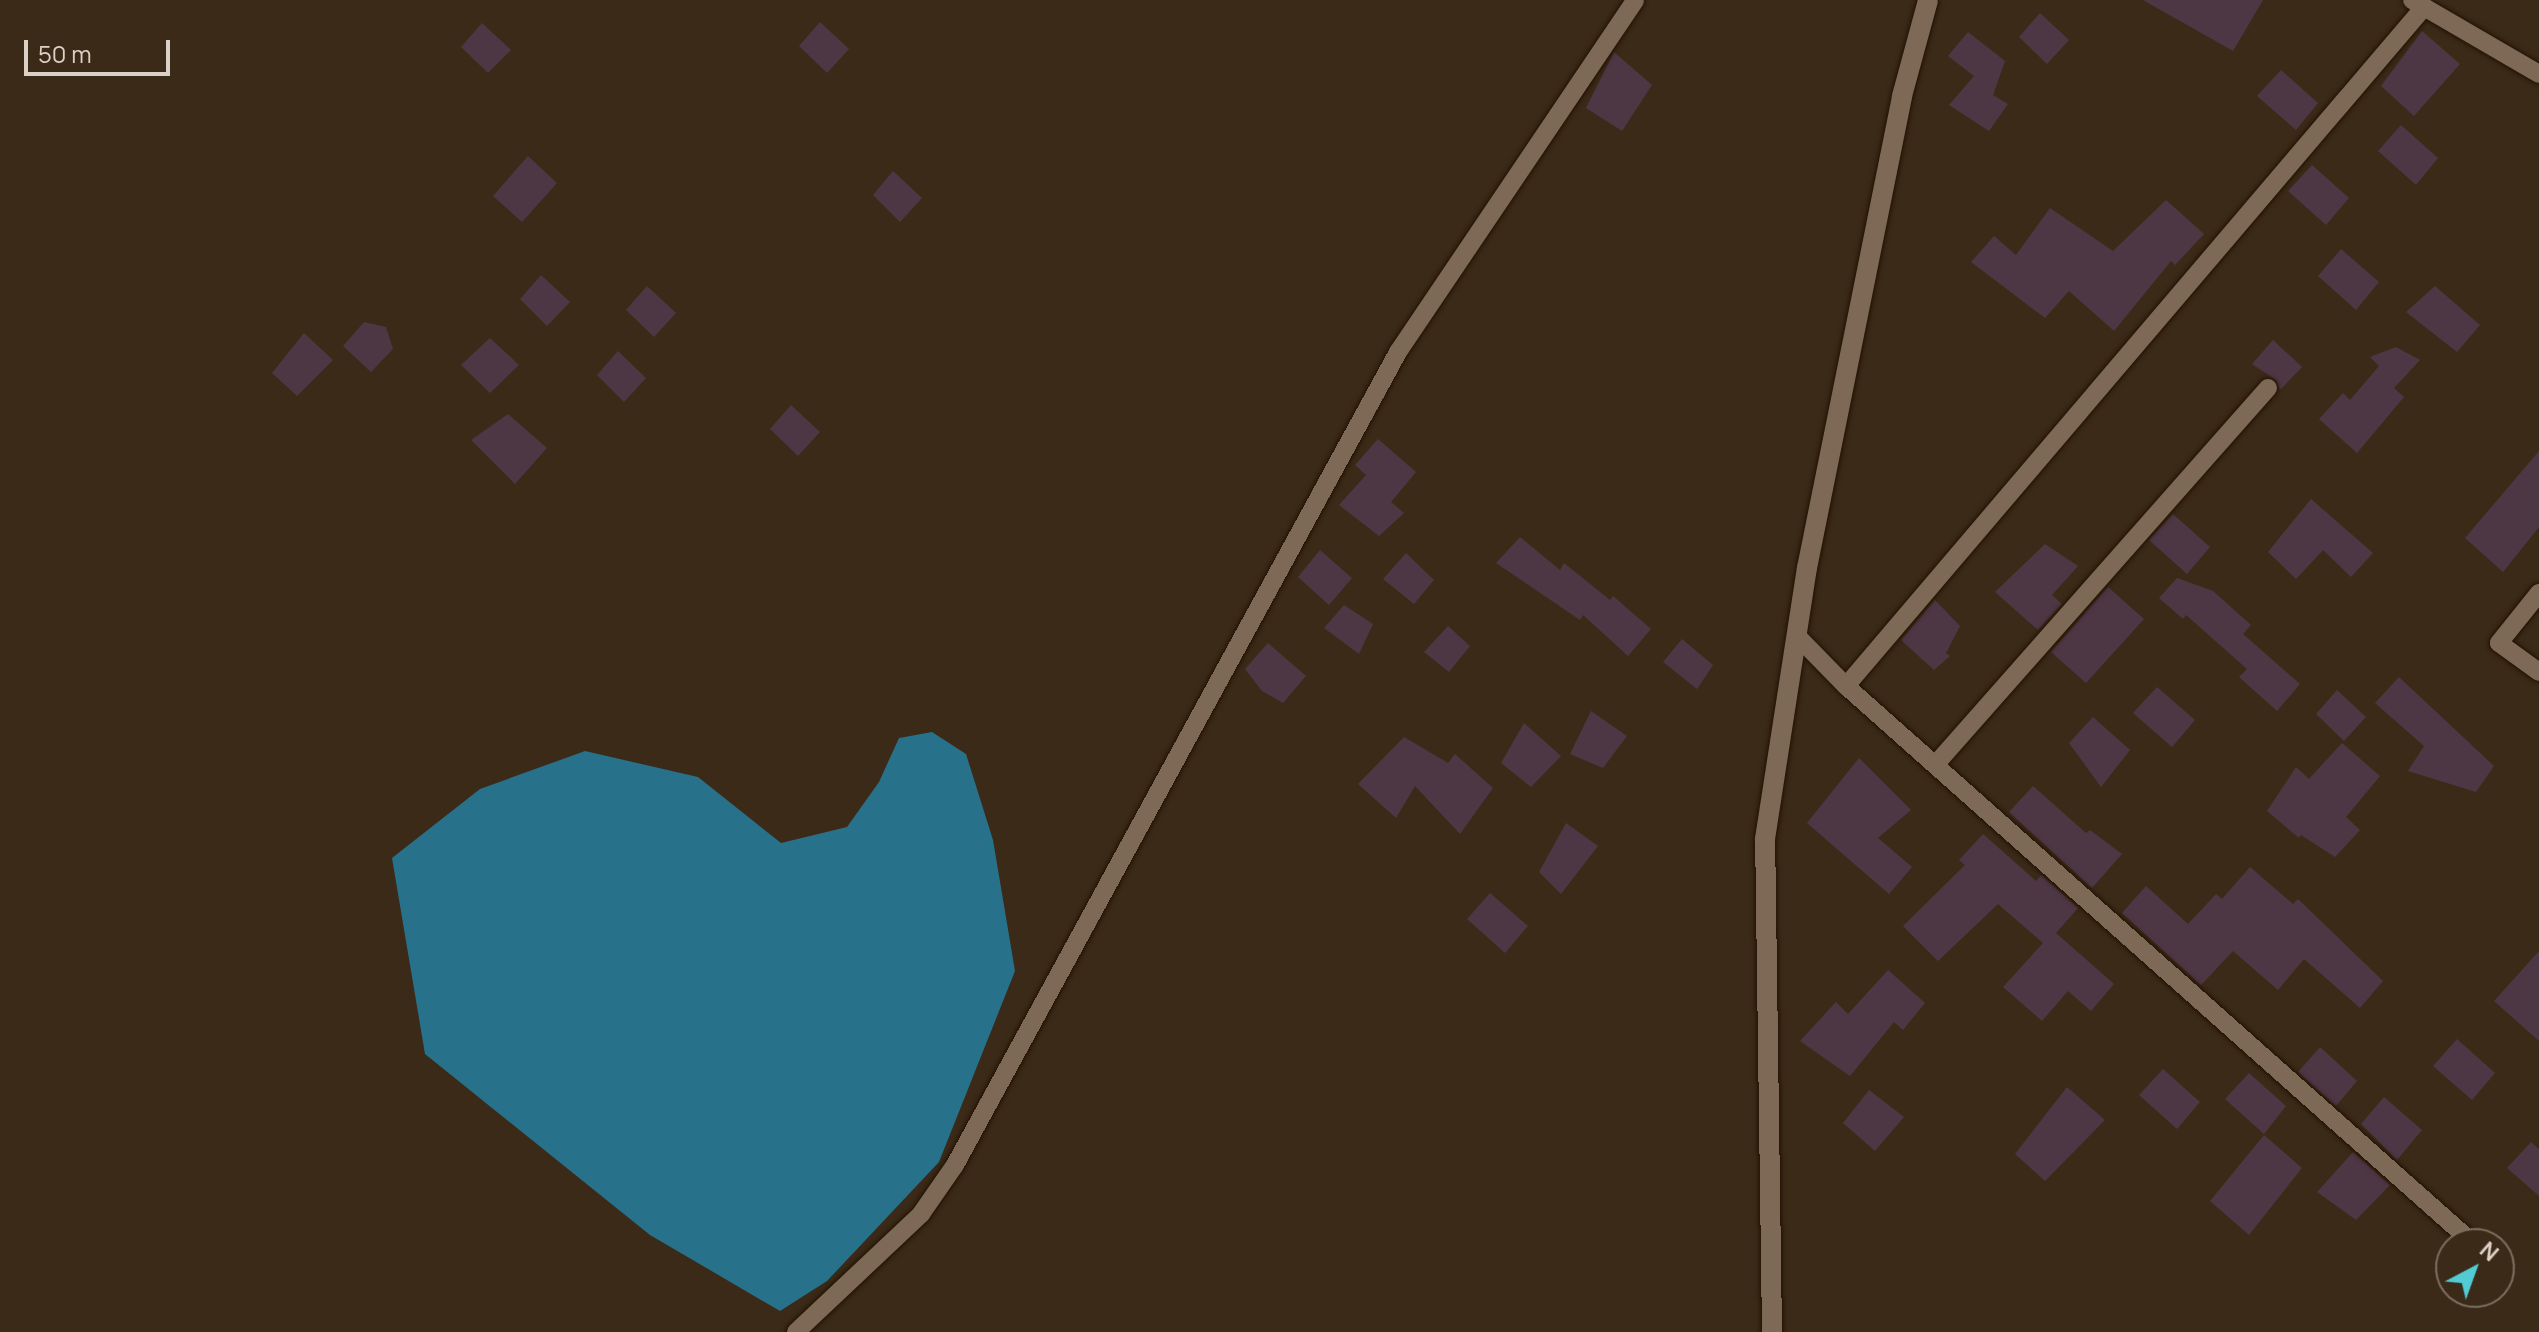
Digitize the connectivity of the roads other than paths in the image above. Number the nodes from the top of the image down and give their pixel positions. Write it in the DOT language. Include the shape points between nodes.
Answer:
graph roads {
  1 [pos="1635,0"];
  2 [pos="1928,0"];
  3 [pos="2418,3"];
  4 [pos="2539,74"];
  5 [pos="2268,388"];
  6 [pos="2539,593"];
  7 [pos="1797,636"];
  8 [pos="2539,672"];
  9 [pos="1846,686"];
  10 [pos="1935,765"];
  11 [pos="2456,1228"];
  12 [pos="796,1332"];
  13 [pos="1772,1332"];
  1 -- 12 [label="street" via="1398,352 955,1165 921,1214"];
  2 -- 7 [label="street" via="1899,111"];
  3 -- 4 [label="street"];
  3 -- 9 [label="street"];
  5 -- 10 [label="street"];
  6 -- 8 [label="street" via="2499,643"];
  7 -- 9 [label="street"];
  7 -- 13 [label="street" via="1765,839"];
  9 -- 10 [label="street"];
  10 -- 11 [label="street"];
}
